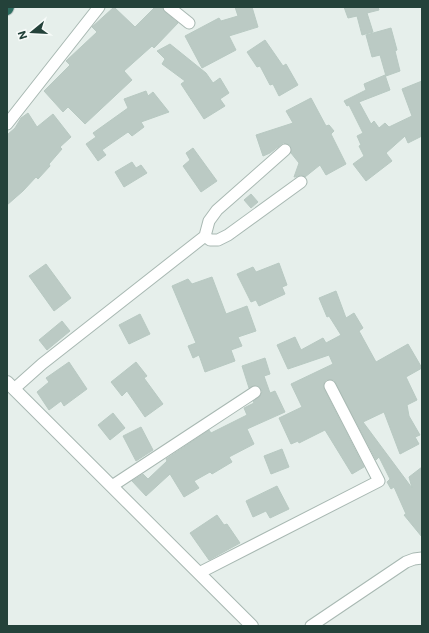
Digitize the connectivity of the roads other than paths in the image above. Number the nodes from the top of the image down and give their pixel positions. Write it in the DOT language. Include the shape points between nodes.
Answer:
graph roads {
  1 [pos="99,7"];
  2 [pos="169,7"];
  3 [pos="189,23"];
  4 [pos="7,124"];
  5 [pos="285,150"];
  6 [pos="302,182"];
  7 [pos="205,236"];
  8 [pos="11,386"];
  9 [pos="330,386"];
  10 [pos="255,392"];
  11 [pos="112,486"];
  12 [pos="422,558"];
  13 [pos="199,573"];
  14 [pos="252,626"];
  15 [pos="311,626"];
  1 -- 4 [label="street"];
  2 -- 3 [label="street"];
  5 -- 7 [label="street" via="217,210 209,221"];
  6 -- 7 [label="street" via="228,235 218,240 210,240"];
  7 -- 8 [label="street"];
  8 -- 11 [label="street"];
  9 -- 13 [label="street" via="379,481"];
  10 -- 11 [label="street"];
  11 -- 13 [label="street"];
  12 -- 15 [label="street" via="406,562"];
  13 -- 14 [label="street"];
}
